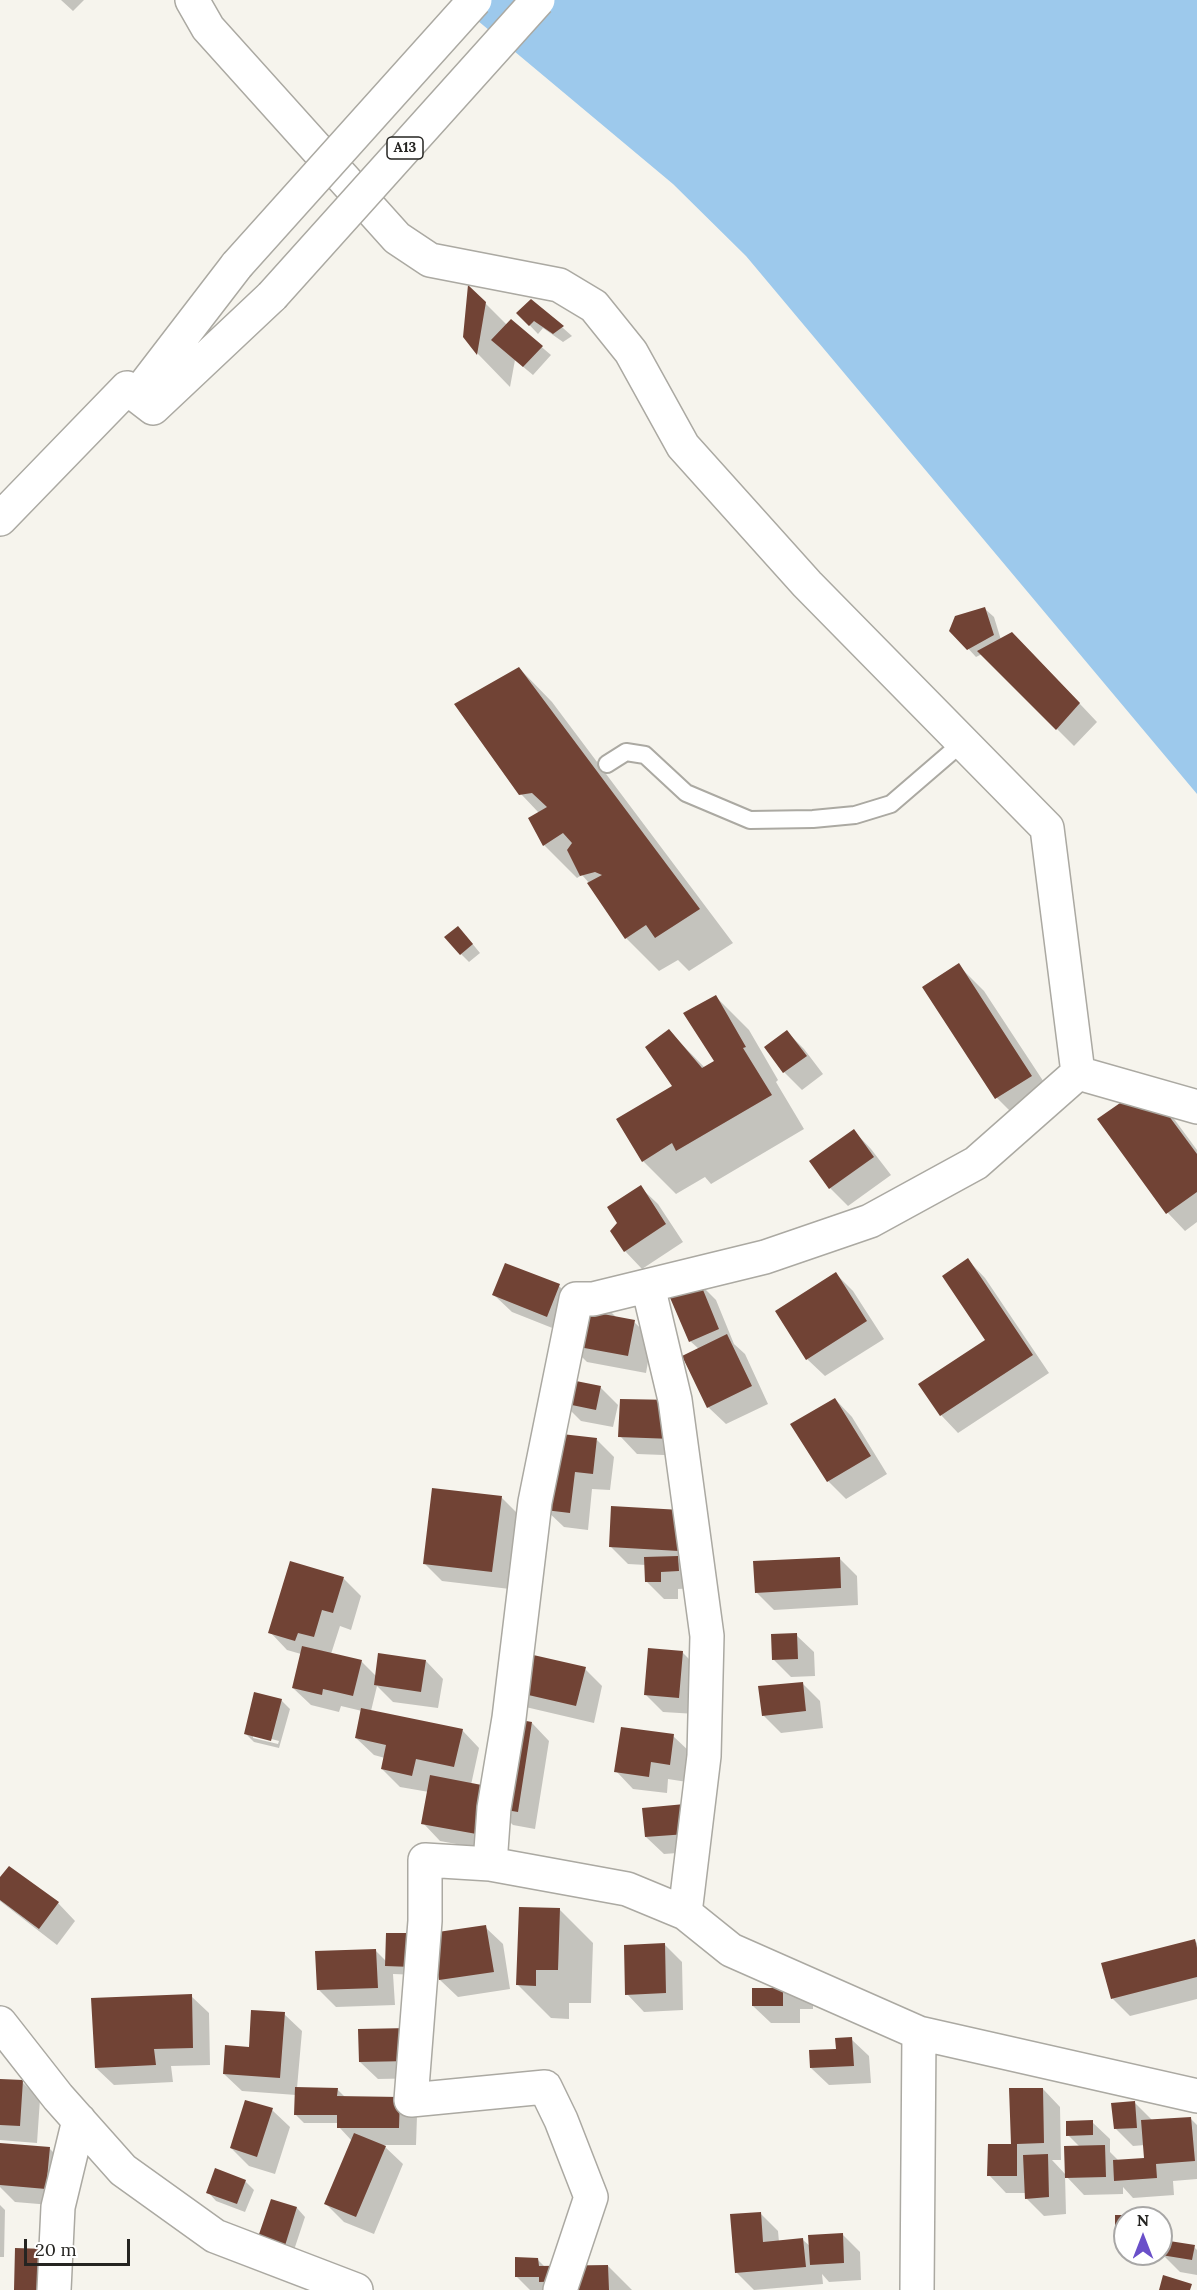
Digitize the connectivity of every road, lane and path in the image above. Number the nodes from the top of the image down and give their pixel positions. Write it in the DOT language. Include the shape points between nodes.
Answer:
graph roads {
  1 [pos="192,0"];
  2 [pos="476,0"];
  3 [pos="538,0"];
  4 [pos="127,388"];
  5 [pos="0,519"];
  6 [pos="963,742"];
  7 [pos="607,764"];
  8 [pos="1078,1073"];
  9 [pos="1197,1107"];
  10 [pos="648,1286"];
  11 [pos="490,1864"];
  12 [pos="684,1913"];
  13 [pos="0,2023"];
  14 [pos="919,2033"];
  15 [pos="1197,2096"];
  16 [pos="79,2120"];
  17 [pos="54,2290"];
  18 [pos="356,2290"];
  19 [pos="560,2290"];
  20 [pos="917,2290"];
  1 -- 6 [label="main road" via="208,28 397,238 430,261 559,285 594,306 631,352 683,446 807,584"];
  2 -- 4 [label="main road, bridge" via="237,265 138,394"];
  3 -- 4 [label="main road, A13, bridge" via="272,296 153,408"];
  4 -- 5 [label="main road"];
  6 -- 7 [label="lane" via="891,804 855,814 813,819 750,820 686,793 645,755 626,752"];
  6 -- 8 [label="main road" via="1047,828"];
  8 -- 9 [label="main road"];
  8 -- 10 [label="main road" via="976,1163 870,1221 765,1257"];
  10 -- 11 [label="main road" via="593,1299 576,1299 535,1502"];
  10 -- 12 [label="main road" via="675,1400 707,1636 704,1756"];
  11 -- 12 [label="main road" via="627,1888"];
  11 -- 19 [label="main road" via="424,1860 424,1932 411,2100 544,2087 591,2197"];
  12 -- 14 [label="main road" via="731,1950"];
  13 -- 16 [label="main road"];
  14 -- 15 [label="main road"];
  14 -- 20 [label="main road"];
  16 -- 17 [label="main road" via="58,2207"];
  16 -- 18 [label="main road" via="123,2170 215,2236"];
}
